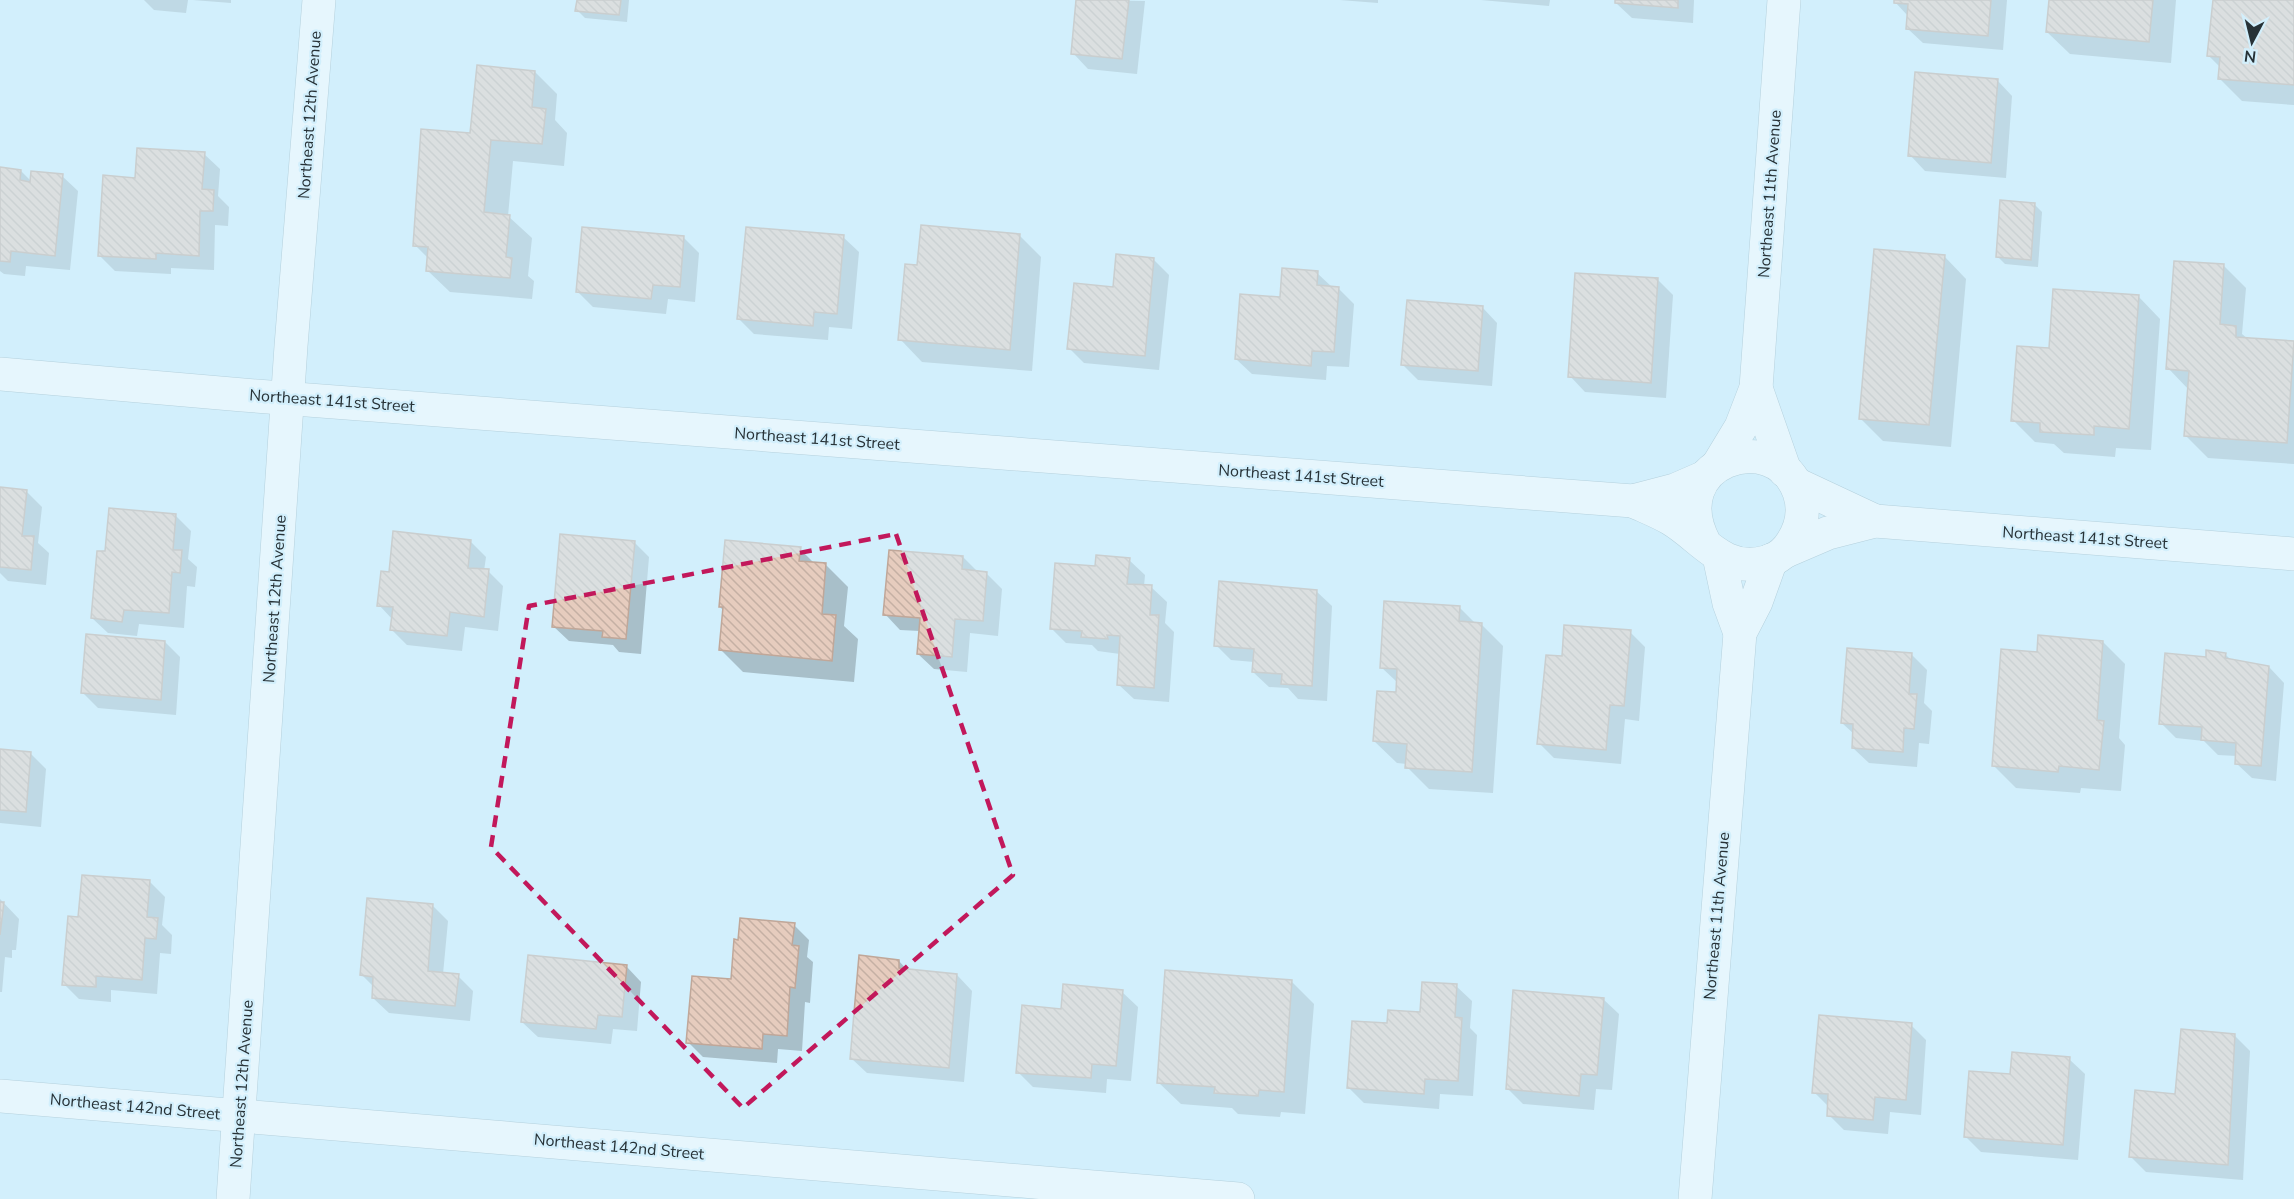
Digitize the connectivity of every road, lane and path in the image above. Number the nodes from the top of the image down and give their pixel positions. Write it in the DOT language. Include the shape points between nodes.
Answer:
graph roads {
  1 [pos="319,0"];
  2 [pos="1784,0"];
  3 [pos="0,374"];
  4 [pos="1756,388"];
  5 [pos="288,398"];
  6 [pos="1712,471"];
  7 [pos="1791,477"];
  8 [pos="1634,501"];
  9 [pos="1875,521"];
  10 [pos="1712,550"];
  11 [pos="2294,554"];
  12 [pos="1779,556"];
  13 [pos="1740,633"];
  14 [pos="0,1096"];
  15 [pos="240,1116"];
  16 [pos="233,1199"];
  17 [pos="1238,1199"];
  18 [pos="1695,1199"];
  1 -- 5 [label="street, Northeast 12th Avenue"];
  2 -- 4 [label="street, Northeast 11th Avenue"];
  3 -- 5 [label="street, Northeast 141st Street"];
  4 -- 6 [label="street, Northeast 11th Avenue" via="1741,427"];
  4 -- 7 [label="street, Northeast 11th Avenue"];
  5 -- 8 [label="street, Northeast 141st Street"];
  5 -- 15 [label="street, Northeast 12th Avenue"];
  6 -- 7 [label="street" via="1735,458 1752,456 1770,461"];
  6 -- 8 [label="street, Northeast 141st Street" via="1675,490"];
  6 -- 10 [label="street" via="1696,493 1694,511 1697,529"];
  7 -- 9 [label="street, Northeast 141st Street"];
  7 -- 12 [label="street" via="1802,501 1802,520 1797,536"];
  8 -- 10 [label="street, Northeast 141st Street" via="1671,519"];
  9 -- 11 [label="street, Northeast 141st Street"];
  9 -- 12 [label="street, Northeast 141st Street" via="1828,533"];
  10 -- 12 [label="street" via="1736,564 1754,566"];
  10 -- 13 [label="street, Northeast 11th Avenue"];
  12 -- 13 [label="street, Northeast 11th Avenue"];
  13 -- 18 [label="street, Northeast 11th Avenue"];
  14 -- 15 [label="street, Northeast 142nd Street"];
  15 -- 16 [label="street, Northeast 12th Avenue"];
  15 -- 17 [label="street, Northeast 142nd Street"];
}
